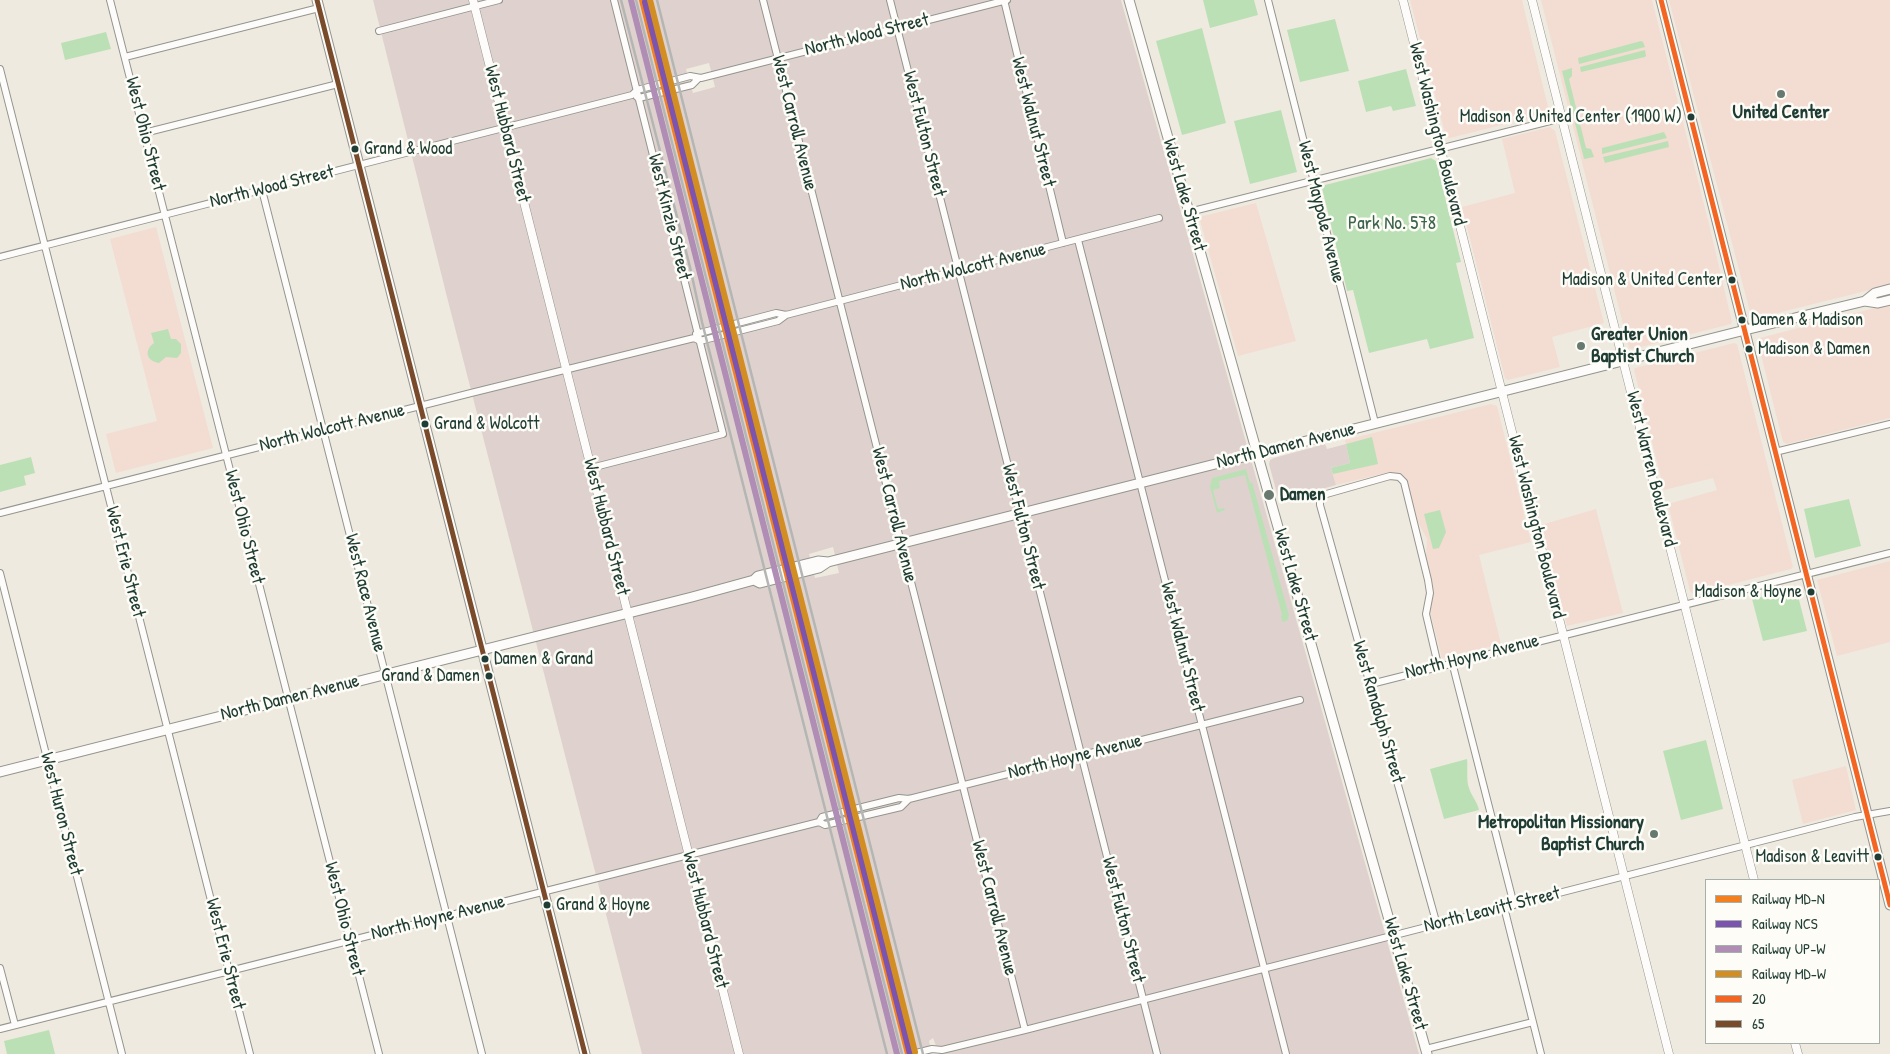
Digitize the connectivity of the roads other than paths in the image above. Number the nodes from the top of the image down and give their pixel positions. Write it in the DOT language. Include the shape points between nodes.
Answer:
graph roads {
  1 [pos="110,0"];
  2 [pos="499,0"];
  3 [pos="614,0"];
  4 [pos="763,0"];
  5 [pos="890,0"];
  6 [pos="1005,0"];
  7 [pos="1129,0"];
  8 [pos="1268,0"];
  9 [pos="1403,0"];
  10 [pos="1532,0"];
  11 [pos="1661,0"];
  12 [pos="473,3"];
  13 [pos="318,4"];
  14 [pos="897,28"];
  15 [pos="379,30"];
  16 [pos="125,57"];
  17 [pos="778,58"];
  18 [pos="0,69"];
  19 [pos="698,78"];
  20 [pos="338,84"];
  21 [pos="634,92"];
  22 [pos="639,98"];
  23 [pos="1562,118"];
  24 [pos="505,129"];
  25 [pos="144,134"];
  26 [pos="1440,148"];
  27 [pos="359,166"];
  28 [pos="1314,180"];
  29 [pos="262,190"];
  30 [pos="1189,212"];
  31 [pos="165,215"];
  32 [pos="1160,218"];
  33 [pos="1078,240"];
  34 [pos="1063,243"];
  35 [pos="45,245"];
  36 [pos="0,257"];
  37 [pos="958,270"];
  38 [pos="1890,289"];
  39 [pos="1890,300"];
  40 [pos="839,301"];
  41 [pos="1865,301"];
  42 [pos="1744,330"];
  43 [pos="697,337"];
  44 [pos="1624,361"];
  45 [pos="566,370"];
  46 [pos="1502,391"];
  47 [pos="419,406"];
  48 [pos="1375,423"];
  49 [pos="1890,424"];
  50 [pos="324,430"];
  51 [pos="1775,452"];
  52 [pos="1258,453"];
  53 [pos="226,455"];
  54 [pos="591,468"];
  55 [pos="1140,483"];
  56 [pos="106,486"];
  57 [pos="0,513"];
  58 [pos="1020,513"];
  59 [pos="901,544"];
  60 [pos="1890,553"];
  61 [pos="0,573"];
  62 [pos="1806,573"];
  63 [pos="1685,603"];
  64 [pos="627,612"];
  65 [pos="1563,634"];
  66 [pos="482,649"];
  67 [pos="1452,662"];
  68 [pos="1438,666"];
  69 [pos="386,674"];
  70 [pos="1370,684"];
  71 [pos="288,699"];
  72 [pos="1300,700"];
  73 [pos="1202,725"];
  74 [pos="168,730"];
  75 [pos="1081,755"];
  76 [pos="47,760"];
  77 [pos="0,772"];
  78 [pos="962,785"];
  79 [pos="1890,811"];
  80 [pos="1867,815"];
  81 [pos="1745,846"];
  82 [pos="688,855"];
  83 [pos="1624,877"];
  84 [pos="1754,879"];
  85 [pos="543,891"];
  86 [pos="1514,905"];
  87 [pos="1890,905"];
  88 [pos="1504,907"];
  89 [pos="447,916"];
  90 [pos="1437,924"];
  91 [pos="1394,936"];
  92 [pos="350,940"];
  93 [pos="0,968"];
  94 [pos="1264,969"];
  95 [pos="229,971"];
  96 [pos="1143,1000"];
  97 [pos="109,1001"];
  98 [pos="1533,1022"];
  99 [pos="15,1025"];
  100 [pos="0,1029"];
  101 [pos="1025,1030"];
  102 [pos="940,1052"];
  103 [pos="1427,1052"];
  104 [pos="122,1054"];
  105 [pos="250,1054"];
  106 [pos="378,1054"];
  107 [pos="482,1054"];
  108 [pos="585,1054"];
  109 [pos="739,1054"];
  110 [pos="912,1054"];
  111 [pos="1156,1054"];
  112 [pos="1286,1054"];
  113 [pos="1541,1054"];
  114 [pos="1669,1054"];
  1 -- 16 [label="street, West Ohio Street"];
  2 -- 12 [label="street"];
  3 -- 21 [label="street, West Kinzie Street"];
  4 -- 17 [label="street, West Carroll Avenue"];
  5 -- 14 [label="street, West Fulton Street"];
  6 -- 14 [label="street, North Wood Street"];
  6 -- 34 [label="street, West Walnut Street"];
  7 -- 30 [label="main road, West Lake Street"];
  8 -- 28 [label="street, West Maypole Avenue"];
  9 -- 26 [label="street, West Washington Boulevard"];
  10 -- 23 [label="street, West Warren Boulevard"];
  11 -- 42 [label="main road"];
  12 -- 15 [label="street"];
  12 -- 24 [label="street, West Hubbard Street"];
  13 -- 16 [label="street"];
  13 -- 20 [label="main road"];
  14 -- 17 [label="street, North Wood Street"];
  14 -- 37 [label="street, West Fulton Street"];
  16 -- 25 [label="street, West Ohio Street"];
  17 -- 19 [label="street, North Wood Street"];
  17 -- 40 [label="street, West Carroll Avenue"];
  18 -- 35 [label="street, West Erie Street"];
  19 -- 21 [label="street, North Wood Street" via="690,76"];
  19 -- 22 [label="street, North Wood Street" via="692,84"];
  20 -- 25 [label="street"];
  20 -- 27 [label="main road"];
  21 -- 22 [label="street, West Kinzie Street"];
  21 -- 24 [label="street, North Wood Street"];
  22 -- 43 [label="street, West Kinzie Street"];
  23 -- 26 [label="street"];
  23 -- 44 [label="street, West Warren Boulevard"];
  24 -- 27 [label="street, North Wood Street"];
  24 -- 45 [label="street, West Hubbard Street"];
  25 -- 31 [label="street, West Ohio Street"];
  26 -- 28 [label="street"];
  26 -- 46 [label="street, West Washington Boulevard"];
  27 -- 29 [label="street, North Wood Street"];
  27 -- 47 [label="main road"];
  28 -- 30 [label="street"];
  28 -- 48 [label="street, West Maypole Avenue"];
  29 -- 31 [label="street, North Wood Street"];
  29 -- 50 [label="street, West Race Avenue"];
  30 -- 52 [label="main road, West Lake Street"];
  31 -- 35 [label="street, North Wood Street"];
  31 -- 53 [label="street, West Ohio Street"];
  32 -- 33 [label="street, North Wolcott Avenue"];
  33 -- 34 [label="street, North Wolcott Avenue"];
  33 -- 55 [label="street, West Walnut Street"];
  34 -- 37 [label="street, North Wolcott Avenue"];
  35 -- 36 [label="street, North Wood Street"];
  35 -- 56 [label="street, West Erie Street"];
  37 -- 40 [label="street, North Wolcott Avenue"];
  37 -- 58 [label="street, West Fulton Street"];
  38 -- 41 [label="main road" via="1875,293"];
  39 -- 41 [label="main road" via="1878,303"];
  40 -- 43 [label="street, North Wolcott Avenue" via="786,314 776,313"];
  40 -- 59 [label="street, West Carroll Avenue"];
  41 -- 42 [label="main road, North Damen Avenue"];
  42 -- 44 [label="main road, North Damen Avenue"];
  42 -- 51 [label="main road"];
  43 -- 45 [label="street, North Wolcott Avenue"];
  43 -- 54 [label="street, West Kinzie Street" via="723,434"];
  44 -- 46 [label="main road, North Damen Avenue"];
  44 -- 63 [label="street, West Warren Boulevard"];
  45 -- 47 [label="street, North Wolcott Avenue"];
  45 -- 54 [label="street, West Hubbard Street"];
  46 -- 48 [label="main road, North Damen Avenue"];
  46 -- 65 [label="street, West Washington Boulevard"];
  47 -- 50 [label="street, North Wolcott Avenue"];
  47 -- 66 [label="main road"];
  48 -- 52 [label="main road, North Damen Avenue"];
  49 -- 51 [label="street"];
  50 -- 53 [label="street, North Wolcott Avenue"];
  50 -- 69 [label="street, West Race Avenue"];
  51 -- 62 [label="main road"];
  52 -- 55 [label="main road, North Damen Avenue"];
  52 -- 91 [label="main road, West Lake Street"];
  53 -- 56 [label="street, North Wolcott Avenue"];
  53 -- 71 [label="street, West Ohio Street"];
  54 -- 64 [label="street, West Hubbard Street"];
  55 -- 58 [label="main road, North Damen Avenue"];
  55 -- 73 [label="street, West Walnut Street"];
  56 -- 57 [label="street, North Wolcott Avenue"];
  56 -- 74 [label="street, West Erie Street"];
  58 -- 59 [label="main road, North Damen Avenue"];
  58 -- 75 [label="street, West Fulton Street"];
  59 -- 64 [label="main road, North Damen Avenue" via="828,562 818,561"];
  59 -- 78 [label="street, West Carroll Avenue"];
  60 -- 62 [label="street, North Hoyne Avenue"];
  61 -- 76 [label="street, West Huron Street"];
  62 -- 63 [label="street, North Hoyne Avenue"];
  62 -- 80 [label="main road"];
  63 -- 65 [label="street, North Hoyne Avenue"];
  63 -- 81 [label="street, West Warren Boulevard"];
  64 -- 66 [label="main road, North Damen Avenue"];
  64 -- 82 [label="street, West Hubbard Street"];
  65 -- 67 [label="street, North Hoyne Avenue"];
  65 -- 83 [label="street, West Washington Boulevard"];
  66 -- 69 [label="main road, North Damen Avenue"];
  66 -- 85 [label="main road"];
  67 -- 68 [label="street, North Hoyne Avenue"];
  67 -- 86 [label="street"];
  68 -- 70 [label="street, North Hoyne Avenue"];
  68 -- 70 [label="street, West Randolph Street" via="1426,614 1430,592 1428,580 1404,482 1399,477 1390,476 1323,495 1320,499"];
  69 -- 71 [label="main road, North Damen Avenue"];
  69 -- 89 [label="street, West Race Avenue"];
  70 -- 90 [label="street, West Randolph Street"];
  71 -- 74 [label="main road, North Damen Avenue"];
  71 -- 92 [label="street, West Ohio Street"];
  72 -- 73 [label="street, North Hoyne Avenue"];
  73 -- 75 [label="street, North Hoyne Avenue"];
  73 -- 94 [label="street, West Walnut Street"];
  74 -- 76 [label="main road, North Damen Avenue"];
  74 -- 95 [label="street, West Erie Street"];
  75 -- 78 [label="street, North Hoyne Avenue"];
  75 -- 96 [label="street, West Fulton Street"];
  76 -- 77 [label="main road, North Damen Avenue"];
  76 -- 97 [label="street, West Huron Street"];
  78 -- 82 [label="street, North Hoyne Avenue" via="909,799 901,806 825,825 819,822"];
  78 -- 101 [label="street, West Carroll Avenue"];
  79 -- 80 [label="street, North Leavitt Street"];
  80 -- 81 [label="street, North Leavitt Street"];
  80 -- 87 [label="main road"];
  81 -- 83 [label="street, North Leavitt Street"];
  81 -- 84 [label="street, West Warren Boulevard"];
  82 -- 85 [label="street, North Hoyne Avenue"];
  82 -- 109 [label="street, West Hubbard Street"];
  83 -- 86 [label="street, North Leavitt Street"];
  83 -- 114 [label="street, West Washington Boulevard"];
  85 -- 89 [label="street, North Hoyne Avenue"];
  85 -- 108 [label="main road"];
  86 -- 88 [label="street, North Leavitt Street"];
  88 -- 90 [label="street, North Leavitt Street"];
  88 -- 98 [label="street"];
  89 -- 92 [label="street, North Hoyne Avenue"];
  89 -- 107 [label="street, West Race Avenue"];
  90 -- 91 [label="street, North Leavitt Street"];
  91 -- 94 [label="street, North Leavitt Street"];
  91 -- 103 [label="main road, West Lake Street"];
  92 -- 95 [label="street, North Hoyne Avenue"];
  92 -- 106 [label="street, West Ohio Street"];
  93 -- 99 [label="street"];
  94 -- 96 [label="street, North Leavitt Street"];
  94 -- 112 [label="street, West Walnut Street"];
  95 -- 97 [label="street, North Hoyne Avenue"];
  95 -- 105 [label="street, West Erie Street"];
  96 -- 101 [label="street, North Leavitt Street"];
  96 -- 111 [label="street, West Fulton Street"];
  97 -- 99 [label="street, North Hoyne Avenue"];
  97 -- 104 [label="street, West Huron Street"];
  98 -- 103 [label="street"];
  98 -- 113 [label="street"];
  99 -- 100 [label="street, North Hoyne Avenue"];
  101 -- 102 [label="street, North Leavitt Street"];
  102 -- 110 [label="street, North Leavitt Street" via="932,1049"];
}
